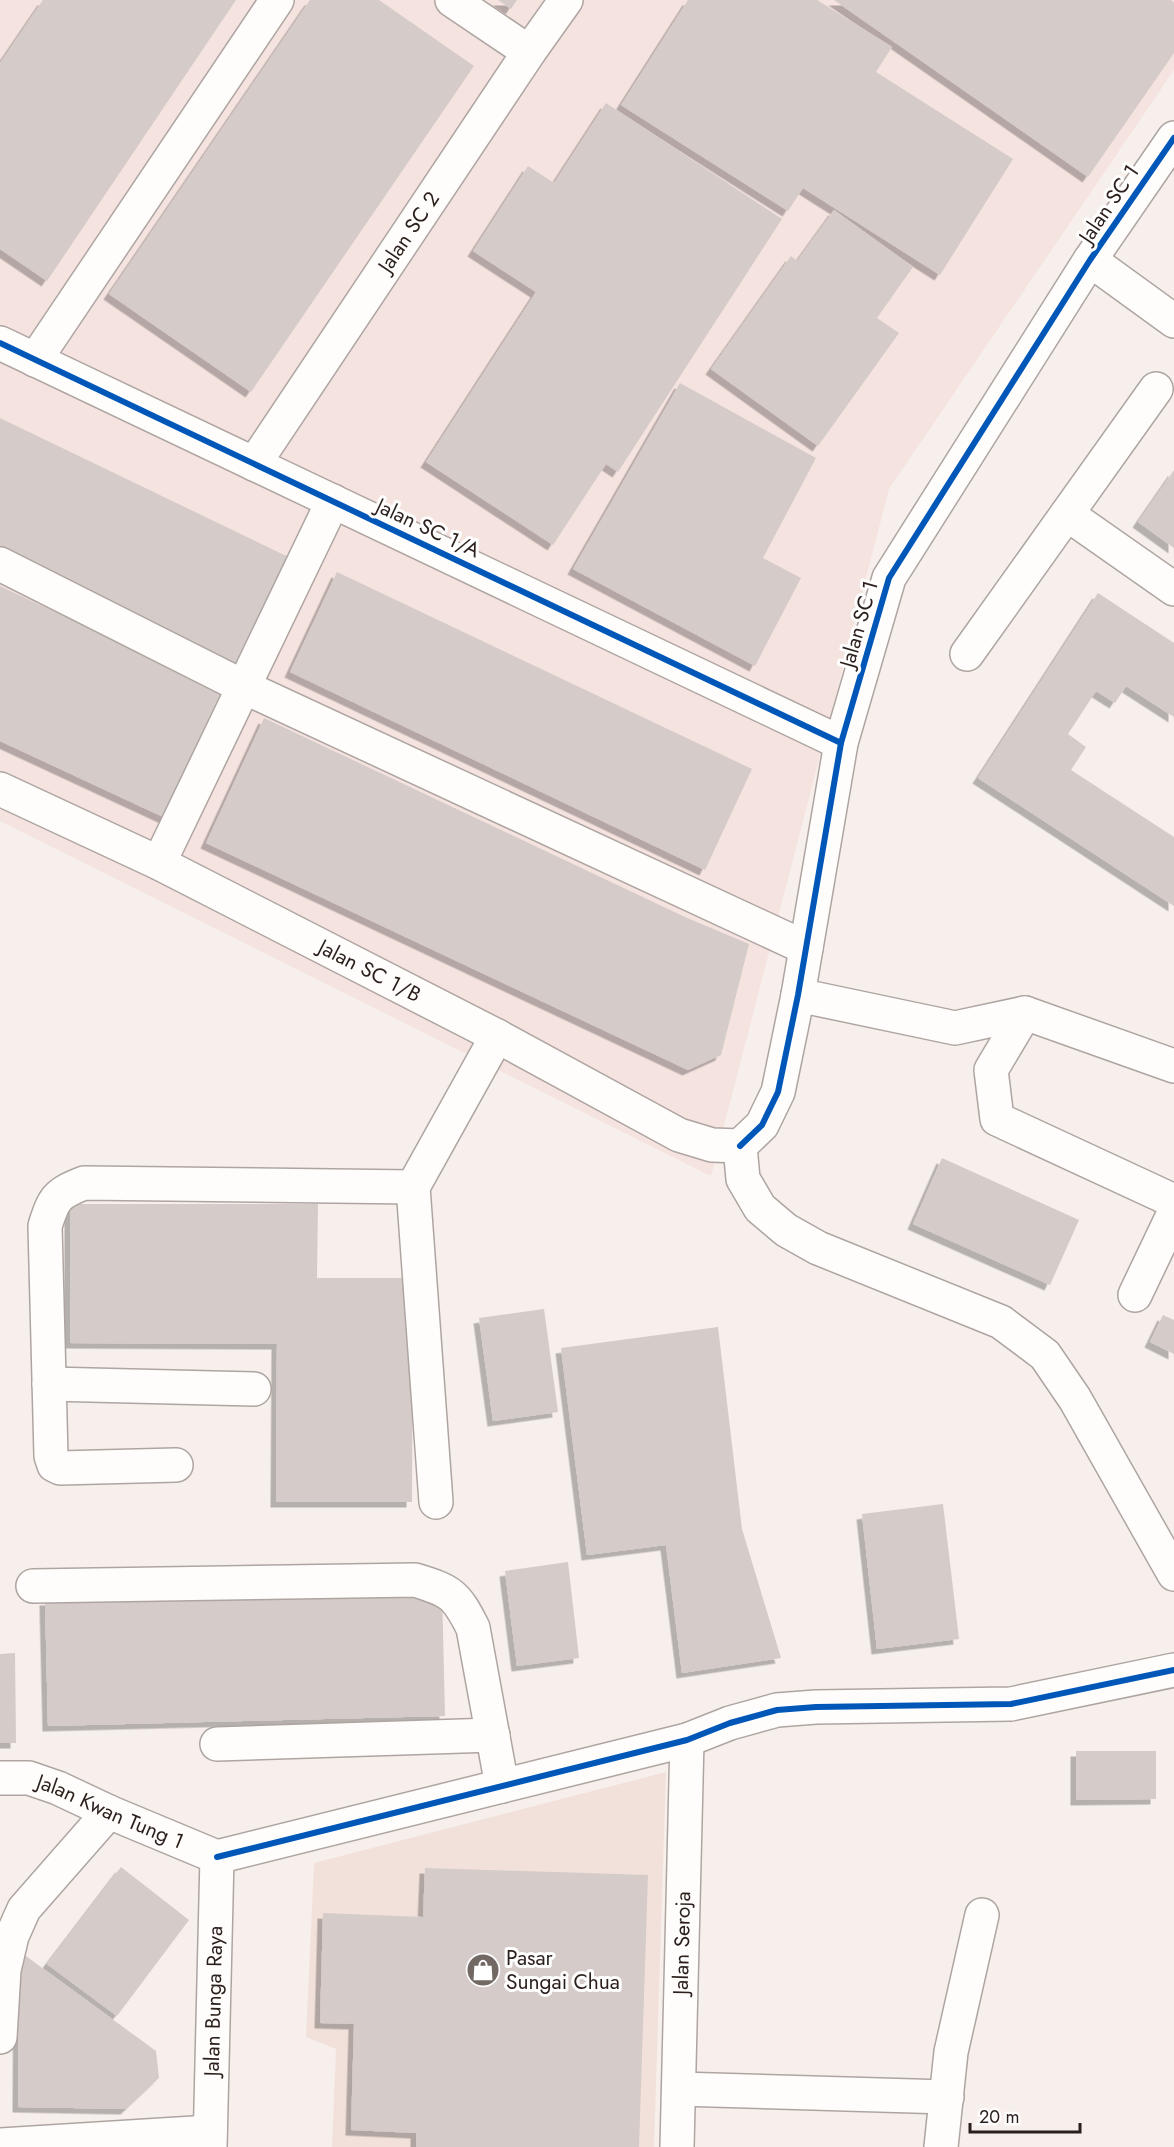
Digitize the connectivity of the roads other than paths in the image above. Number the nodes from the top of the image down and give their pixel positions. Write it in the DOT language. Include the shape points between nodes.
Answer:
graph roads {
  1 [pos="277,0"];
  2 [pos="452,0"];
  3 [pos="566,0"];
  4 [pos="529,52"];
  5 [pos="1174,138"];
  6 [pos="1090,260"];
  7 [pos="1174,321"];
  8 [pos="0,343"];
  9 [pos="36,360"];
  10 [pos="1156,389"];
  11 [pos="254,464"];
  12 [pos="333,501"];
  13 [pos="1067,514"];
  14 [pos="0,564"];
  15 [pos="1174,589"];
  16 [pos="967,654"];
  17 [pos="244,687"];
  18 [pos="841,743"];
  19 [pos="0,789"];
  20 [pos="159,863"];
  21 [pos="806,948"];
  22 [pos="798,995"];
  23 [pos="1025,1013"];
  24 [pos="497,1036"];
  25 [pos="1174,1066"];
  26 [pos="740,1146"];
  27 [pos="413,1187"];
  28 [pos="1174,1201"];
  29 [pos="1174,1213"];
  30 [pos="1134,1295"];
  31 [pos="50,1384"];
  32 [pos="254,1389"];
  33 [pos="176,1466"];
  34 [pos="436,1502"];
  35 [pos="1174,1574"];
  36 [pos="33,1586"];
  37 [pos="1174,1670"];
  38 [pos="493,1735"];
  39 [pos="687,1740"];
  40 [pos="217,1744"];
  41 [pos="0,1778"];
  42 [pos="502,1786"];
  43 [pos="109,1812"];
  44 [pos="217,1857"];
  45 [pos="982,1915"];
  46 [pos="0,2037"];
  47 [pos="679,2089"];
  48 [pos="947,2097"];
  49 [pos="210,2140"];
  50 [pos="0,2145"];
  51 [pos="677,2147"];
  52 [pos="941,2147"];
  1 -- 9 [label="street"];
  2 -- 4 [label="street"];
  3 -- 4 [label="street, Jalan SC 2"];
  4 -- 11 [label="street, Jalan SC 2"];
  5 -- 6 [label="street, Jalan SC 1"];
  6 -- 7 [label="street"];
  6 -- 18 [label="street, Jalan SC 1" via="888,578"];
  8 -- 9 [label="street, Jalan SC 1/A"];
  9 -- 11 [label="street, Jalan SC 1/A"];
  10 -- 13 [label="street"];
  11 -- 12 [label="street, Jalan SC 1/A"];
  12 -- 17 [label="street"];
  12 -- 18 [label="street, Jalan SC 1/A"];
  13 -- 15 [label="street"];
  13 -- 16 [label="street"];
  14 -- 17 [label="street"];
  17 -- 20 [label="street"];
  17 -- 21 [label="street"];
  18 -- 21 [label="street, Jalan SC 1"];
  19 -- 20 [label="street, Jalan SC 1/B"];
  20 -- 24 [label="street, Jalan SC 1/B"];
  21 -- 22 [label="street, Jalan SC 1"];
  22 -- 23 [label="street" via="955,1028"];
  22 -- 26 [label="street, Jalan SC 1" via="778,1092 762,1125"];
  23 -- 25 [label="street"];
  23 -- 28 [label="street" via="991,1070 996,1119"];
  24 -- 26 [label="street, Jalan SC 1/B" via="679,1135 712,1145"];
  24 -- 27 [label="street"];
  26 -- 35 [label="street" via="743,1179 760,1208 786,1230 818,1248 1001,1322 1045,1355 1075,1399"];
  27 -- 31 [label="street" via="84,1183 63,1191 51,1207 45,1226"];
  27 -- 34 [label="street"];
  29 -- 30 [label="street"];
  31 -- 32 [label="street"];
  31 -- 33 [label="street" via="54,1465"];
  36 -- 38 [label="street" via="415,1580 444,1589 462,1605 473,1628"];
  37 -- 39 [label="street" via="1011,1704 777,1710"];
  38 -- 40 [label="street"];
  38 -- 42 [label="street"];
  39 -- 42 [label="street"];
  39 -- 47 [label="street, Jalan Seroja"];
  41 -- 43 [label="street, Jalan Kwan Tung 1" via="29,1778"];
  42 -- 44 [label="street"];
  43 -- 44 [label="street, Jalan Kwan Tung 1"];
  43 -- 46 [label="street" via="24,1909 4,1970"];
  44 -- 49 [label="street, Jalan Bunga Raya"];
  45 -- 48 [label="street" via="951,2052"];
  47 -- 48 [label="street"];
  47 -- 51 [label="street, Jalan Seroja"];
  48 -- 52 [label="street"];
  49 -- 50 [label="street"];
}
